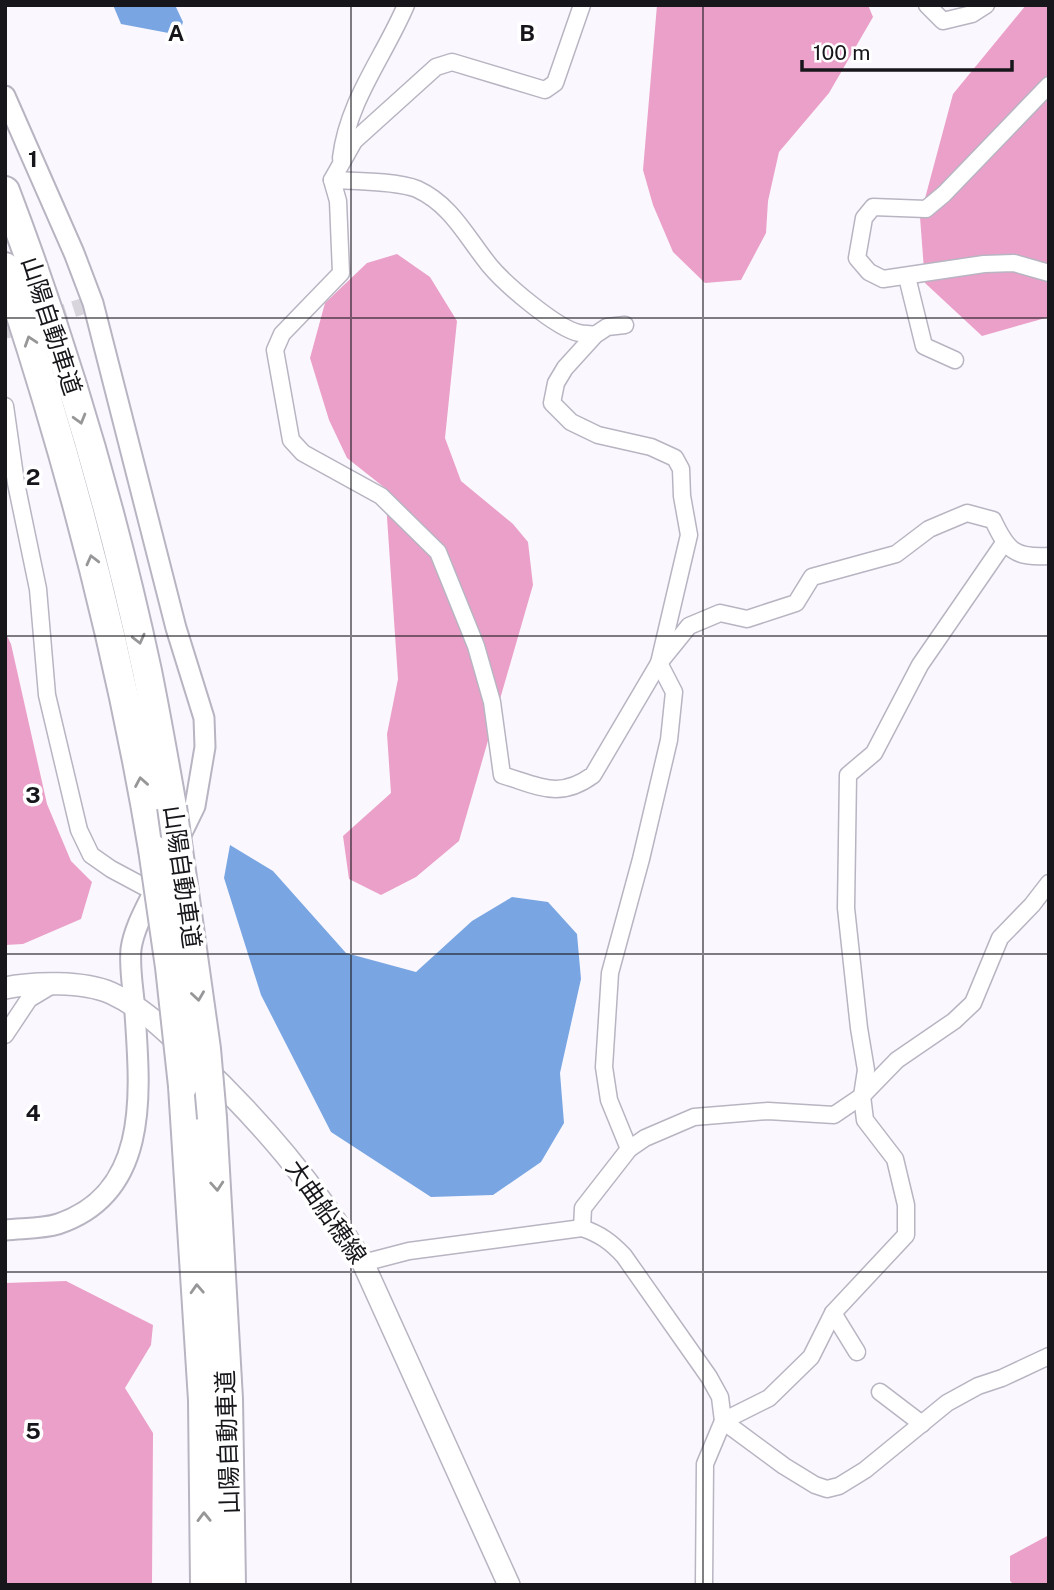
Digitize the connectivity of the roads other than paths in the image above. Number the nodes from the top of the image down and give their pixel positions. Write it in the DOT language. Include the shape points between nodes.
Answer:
graph roads {
  1 [pos="406,5"];
  2 [pos="582,5"];
  3 [pos="926,5"];
  4 [pos="986,5"];
  5 [pos="1049,85"];
  6 [pos="5,96"];
  7 [pos="336,174"];
  8 [pos="5,191"];
  9 [pos="5,267"];
  10 [pos="1049,273"];
  11 [pos="907,277"];
  12 [pos="625,325"];
  13 [pos="595,335"];
  14 [pos="955,360"];
  15 [pos="5,406"];
  16 [pos="1004,543"];
  17 [pos="1049,556"];
  18 [pos="659,663"];
  19 [pos="1049,883"];
  20 [pos="154,892"];
  21 [pos="54,984"];
  22 [pos="5,988"];
  23 [pos="135,1004"];
  24 [pos="5,1035"];
  25 [pos="862,1096"];
  26 [pos="629,1149"];
  27 [pos="582,1227"];
  28 [pos="5,1230"];
  29 [pos="363,1263"];
  30 [pos="833,1313"];
  31 [pos="857,1352"];
  32 [pos="1049,1356"];
  33 [pos="880,1392"];
  34 [pos="723,1421"];
  35 [pos="922,1424"];
  36 [pos="205,1585"];
  37 [pos="231,1585"];
  38 [pos="509,1585"];
  39 [pos="704,1585"];
  1 -- 7 [label="street" via="355,102"];
  2 -- 7 [label="street" via="555,83 545,90 452,62 436,67 354,141"];
  3 -- 4 [label="street" via="943,21 972,14"];
  5 -- 11 [label="street" via="926,209 873,207 864,218 857,258 883,279"];
  6 -- 20 [label="street" via="93,303 176,628 204,718 205,747 195,807"];
  7 -- 13 [label="street" via="415,188 440,203 518,293 555,322 577,333"];
  7 -- 18 [label="street" via="341,273 282,334 275,350 291,440 303,453 381,496 439,552 476,646 492,702 502,775 552,790 577,787 593,775"];
  8 -- 37 [label="highway, 山陽自動車道, one-way, bridge" via="63,359 105,503 146,670 172,807 212,1118 228,1399"];
  36 -- 9 [label="highway, 山陽自動車道, one-way, bridge" via="202,1400 183,1086 153,849 121,681 82,518"];
  10 -- 11 [label="street" via="1014,263"];
  11 -- 14 [label="street" via="924,346"];
  12 -- 13 [label="street" via="607,327"];
  13 -- 18 [label="street" via="565,368 552,403 571,422 598,435 651,447 675,458 681,469 689,535"];
  15 -- 20 [label="street" via="38,589 47,695 79,830 91,855"];
  16 -- 17 [label="street" via="1026,557"];
  16 -- 18 [label="street" via="993,520 967,513 929,529 896,554 812,577 796,603 747,619 720,613 689,626"];
  16 -- 25 [label="street" via="920,665 874,753 848,775 846,908 866,1070"];
  18 -- 26 [label="street" via="674,692 669,740 610,973 604,1066 609,1100"];
  19 -- 25 [label="street" via="1000,938 973,1003 897,1060"];
  20 -- 23 [label="street" via="132,947"];
  21 -- 22 [label="main road, 大曲船穂線"];
  21 -- 23 [label="main road, 大曲船穂線" via="107,991"];
  21 -- 24 [label="street" via="29,999"];
  23 -- 28 [label="street" via="138,1110 133,1146 122,1172 103,1197 81,1214 56,1225"];
  23 -- 29 [label="main road, 大曲船穂線" via="267,1132 306,1177"];
  25 -- 26 [label="street" via="834,1115 768,1111 694,1117"];
  25 -- 30 [label="street" via="865,1120 895,1159 906,1205 906,1235"];
  26 -- 27 [label="street" via="583,1208"];
  27 -- 29 [label="street" via="409,1251"];
  27 -- 34 [label="street" via="611,1242 624,1256 709,1377 720,1397"];
  29 -- 38 [label="main road, 大曲船穂線"];
  30 -- 31 [label="street"];
  30 -- 34 [label="street" via="811,1357 769,1398"];
  32 -- 35 [label="street" via="978,1386"];
  33 -- 35 [label="street"];
  34 -- 35 [label="street" via="784,1466 827,1489 865,1470"];
  34 -- 39 [label="street" via="705,1464"];
}
